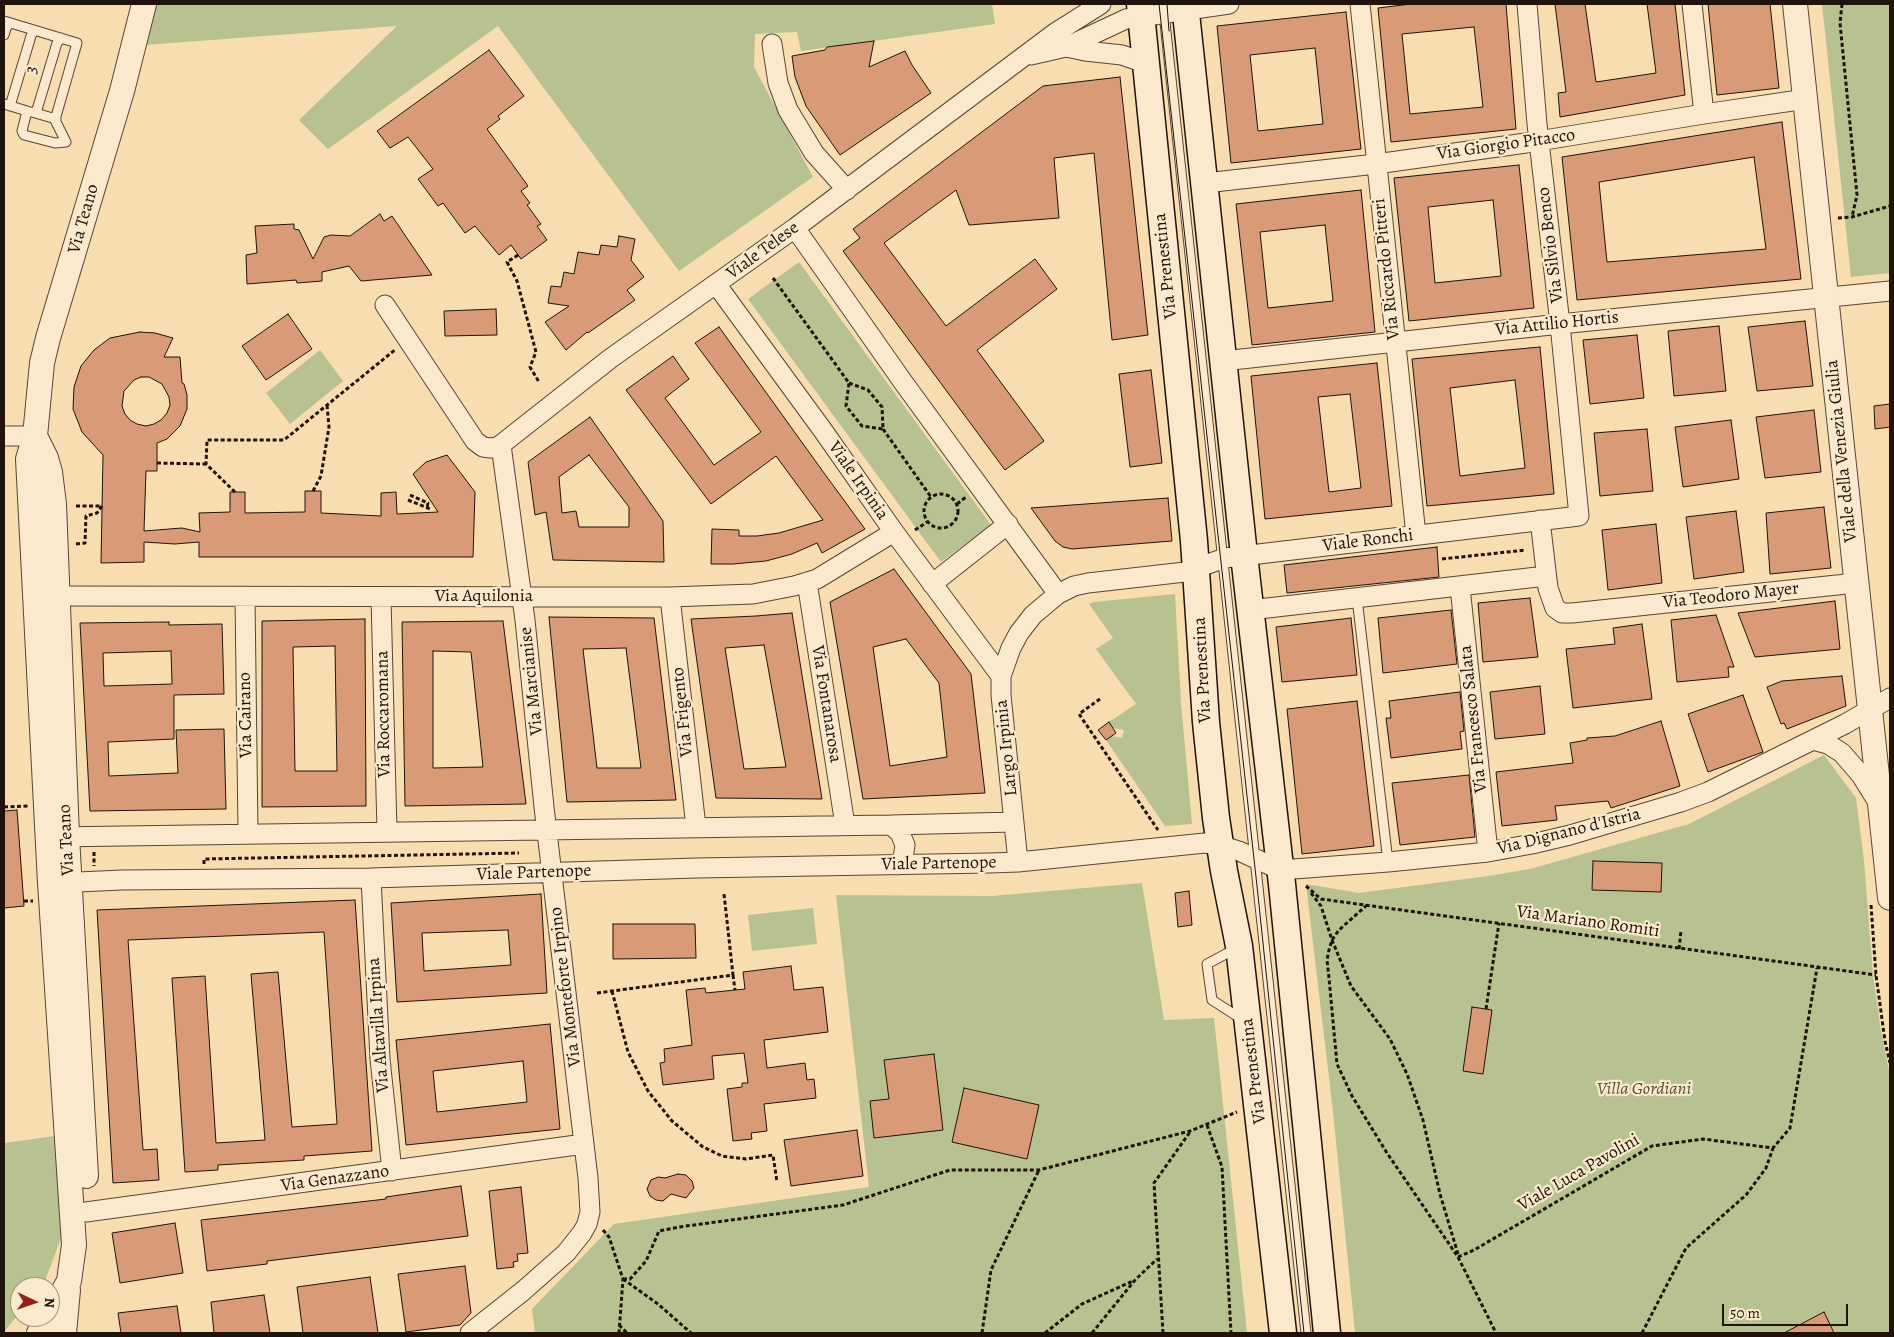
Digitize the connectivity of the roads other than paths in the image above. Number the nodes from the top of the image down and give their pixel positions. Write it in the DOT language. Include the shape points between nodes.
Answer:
graph roads {
  1 [pos="144,4"];
  2 [pos="1102,4"];
  3 [pos="1229,4"];
  4 [pos="1360,4"];
  5 [pos="1527,4"];
  6 [pos="1692,4"];
  7 [pos="1795,4"];
  8 [pos="1163,8"];
  9 [pos="7,22"];
  10 [pos="34,30"];
  11 [pos="4,35"];
  12 [pos="61,38"];
  13 [pos="772,44"];
  14 [pos="1066,47"];
  15 [pos="1025,56"];
  16 [pos="1145,63"];
  17 [pos="1806,99"];
  18 [pos="7,105"];
  19 [pos="32,112"];
  20 [pos="1704,114"];
  21 [pos="56,119"];
  22 [pos="1539,141"];
  23 [pos="1376,164"];
  24 [pos="1204,183"];
  25 [pos="847,190"];
  26 [pos="795,228"];
  27 [pos="716,284"];
  28 [pos="1890,291"];
  29 [pos="1826,298"];
  30 [pos="385,305"];
  31 [pos="1560,324"];
  32 [pos="1395,342"];
  33 [pos="1223,360"];
  34 [pos="4,436"];
  35 [pos="35,436"];
  36 [pos="501,445"];
  37 [pos="30,503"];
  38 [pos="65,505"];
  39 [pos="1579,516"];
  40 [pos="1540,520"];
  41 [pos="1008,524"];
  42 [pos="894,532"];
  43 [pos="1416,535"];
  44 [pos="1234,557"];
  45 [pos="1197,569"];
  46 [pos="1546,576"];
  47 [pos="807,582"];
  48 [pos="1856,583"];
  49 [pos="932,584"];
  50 [pos="1460,587"];
  51 [pos="1058,594"];
  52 [pos="58,596"];
  53 [pos="245,597"];
  54 [pos="522,597"];
  55 [pos="670,597"];
  56 [pos="381,598"];
  57 [pos="1358,598"];
  58 [pos="1250,610"];
  59 [pos="1001,676"];
  60 [pos="1890,698"];
  61 [pos="1869,710"];
  62 [pos="1813,740"];
  63 [pos="1880,806"];
  64 [pos="1014,822"];
  65 [pos="891,825"];
  66 [pos="845,826"];
  67 [pos="696,827"];
  68 [pos="547,830"];
  69 [pos="387,831"];
  70 [pos="57,832"];
  71 [pos="248,833"];
  72 [pos="1219,845"];
  73 [pos="1488,852"];
  74 [pos="1255,859"];
  75 [pos="1018,862"];
  76 [pos="1388,862"];
  77 [pos="897,866"];
  78 [pos="552,871"];
  79 [pos="1291,876"];
  80 [pos="371,878"];
  81 [pos="60,883"];
  82 [pos="1880,897"];
  83 [pos="67,998"];
  84 [pos="584,1144"];
  85 [pos="392,1171"];
  86 [pos="86,1212"];
  87 [pos="74,1245"];
  88 [pos="60,1320"];
  89 [pos="52,1327"];
  90 [pos="39,1333"];
  91 [pos="470,1333"];
  92 [pos="1283,1333"];
  93 [pos="1306,1333"];
  94 [pos="1327,1333"];
  1 -- 35 [label="street, Via Teano" via="122,91 48,338 42,363"];
  2 -- 15 [label="street, Viale Telese" via="1055,32"];
  3 -- 8 [label="street"];
  4 -- 23 [label="street, Via Riccardo Pitteri"];
  5 -- 22 [label="street, Via Silvio Benco"];
  6 -- 20 [label="street"];
  7 -- 17 [label="street, Viale della Venezia Giulia"];
  8 -- 14 [label="street" via="1126,19"];
  8 -- 16 [label="main road, Via Prenestina"];
  8 -- 24 [label="main road"];
  8 -- 44 [label="lane"];
  9 -- 10 [label="lane"];
  9 -- 11 [label="lane"];
  10 -- 12 [label="lane"];
  10 -- 18 [label="lane"];
  12 -- 19 [label="lane, 3"];
  12 -- 21 [label="lane" via="77,43"];
  13 -- 25 [label="street" via="778,83 788,110 814,153"];
  14 -- 15 [label="street"];
  14 -- 16 [label="street" via="1122,55"];
  15 -- 25 [label="street, Viale Telese"];
  16 -- 45 [label="main road, Via Prenestina"];
  17 -- 20 [label="street, Via Giorgio Pitacco"];
  17 -- 29 [label="street, Viale della Venezia Giulia"];
  18 -- 19 [label="lane"];
  19 -- 21 [label="lane"];
  19 -- 21 [label="lane, 3" via="24,121 22,134 55,143 66,142"];
  20 -- 22 [label="street, Via Giorgio Pitacco"];
  22 -- 23 [label="street, Via Giorgio Pitacco"];
  22 -- 31 [label="street, Via Silvio Benco"];
  23 -- 24 [label="street, Via Giorgio Pitacco"];
  23 -- 32 [label="street, Via Riccardo Pitteri"];
  24 -- 33 [label="main road"];
  25 -- 26 [label="street, Viale Telese"];
  26 -- 27 [label="street, Viale Telese"];
  26 -- 41 [label="street"];
  27 -- 36 [label="street, Viale Telese" via="611,358"];
  27 -- 42 [label="street, Viale Irpinia"];
  28 -- 29 [label="street, Via Attilio Hortis"];
  29 -- 31 [label="street, Via Attilio Hortis"];
  29 -- 48 [label="street, Viale della Venezia Giulia"];
  30 -- 36 [label="street" via="477,443 491,448"];
  31 -- 32 [label="street, Via Attilio Hortis"];
  31 -- 39 [label="street, Via Silvio Benco"];
  32 -- 33 [label="street, Via Attilio Hortis"];
  32 -- 43 [label="street, Via Riccardo Pitteri"];
  33 -- 44 [label="main road"];
  34 -- 35 [label="street"];
  35 -- 37 [label="street, Via Teano" via="28,459"];
  35 -- 38 [label="street, Via Teano"];
  36 -- 54 [label="street, Via Marcianise"];
  37 -- 38 [label="street" via="41,495"];
  37 -- 70 [label="street, Via Teano"];
  38 -- 52 [label="street, Via Teano"];
  39 -- 40 [label="street, Viale Ronchi"];
  40 -- 43 [label="street, Viale Ronchi"];
  40 -- 46 [label="street"];
  41 -- 49 [label="street"];
  41 -- 51 [label="street"];
  42 -- 47 [label="street, Via Aquilonia" via="827,574"];
  42 -- 49 [label="street, Viale Irpinia"];
  43 -- 44 [label="street, Viale Ronchi"];
  44 -- 45 [label="street, Viale Ronchi"];
  44 -- 58 [label="main road"];
  44 -- 74 [label="lane"];
  45 -- 51 [label="street, Largo Irpinia" via="1088,583"];
  45 -- 72 [label="main road, Via Prenestina" via="1206,722"];
  46 -- 48 [label="street, Via Teodoro Mayer" via="1552,603 1558,611 1572,613"];
  46 -- 50 [label="street"];
  47 -- 55 [label="street, Via Aquilonia" via="767,592"];
  47 -- 66 [label="street, Via Fontanarosa"];
  48 -- 61 [label="street, Viale della Venezia Giulia"];
  49 -- 59 [label="street, Viale Irpinia"];
  50 -- 57 [label="street"];
  50 -- 73 [label="street, Via Francesco Salata"];
  51 -- 59 [label="street, Largo Irpinia" via="1026,623 1011,648"];
  52 -- 53 [label="street, Via Aquilonia"];
  52 -- 70 [label="street, Via Teano"];
  53 -- 56 [label="street, Via Aquilonia"];
  53 -- 71 [label="street, Via Cairano"];
  54 -- 55 [label="street, Via Aquilonia"];
  54 -- 56 [label="street, Via Aquilonia"];
  54 -- 68 [label="street, Via Marcianise"];
  55 -- 67 [label="street, Via Frigento"];
  56 -- 69 [label="street, Via Roccaromana"];
  57 -- 58 [label="street"];
  57 -- 76 [label="lane"];
  58 -- 79 [label="main road"];
  59 -- 64 [label="street, Largo Irpinia"];
  60 -- 61 [label="street, Via Dignano d'Istria"];
  61 -- 62 [label="street, Via Dignano d'Istria"];
  61 -- 63 [label="street, Viale della Venezia Giulia"];
  62 -- 63 [label="street" via="1842,753 1861,775"];
  62 -- 73 [label="street, Via Dignano d'Istria" via="1681,802 1570,835"];
  63 -- 82 [label="street, Viale della Venezia Giulia"];
  64 -- 65 [label="street"];
  64 -- 75 [label="street, Largo Irpinia"];
  65 -- 66 [label="street"];
  65 -- 77 [label="street" via="900,832 905,845 903,858"];
  66 -- 67 [label="street"];
  67 -- 68 [label="street"];
  68 -- 69 [label="street"];
  68 -- 78 [label="street, Via Monteforte Irpino"];
  69 -- 71 [label="street"];
  70 -- 71 [label="street"];
  70 -- 81 [label="street, Via Teano"];
  72 -- 74 [label="street"];
  72 -- 75 [label="street" via="1205,843"];
  72 -- 92 [label="main road, Via Prenestina" via="1239,946"];
  73 -- 76 [label="street, Via Dignano d'Istria"];
  74 -- 79 [label="street"];
  74 -- 93 [label="lane"];
  75 -- 77 [label="street, Viale Partenope"];
  76 -- 79 [label="street, Via Dignano d'Istria"];
  77 -- 78 [label="street, Viale Partenope"];
  78 -- 80 [label="street, Viale Partenope"];
  78 -- 84 [label="street, Via Monteforte Irpino"];
  79 -- 94 [label="main road"];
  80 -- 81 [label="street, Viale Partenope"];
  80 -- 85 [label="street, Via Altavilla Irpina" via="380,1059"];
  81 -- 83 [label="street, Via Teano"];
  83 -- 86 [label="street, Via Teano"];
  83 -- 87 [label="street, Via Teano"];
  84 -- 85 [label="street, Via Genazzano"];
  84 -- 91 [label="street, Via Monteforte Irpino" via="590,1196 587,1224 566,1253"];
  85 -- 86 [label="street, Via Genazzano"];
  86 -- 87 [label="street, Via Teano"];
  87 -- 88 [label="street, Via Teano"];
  89 -- 90 [label="street"];
}
